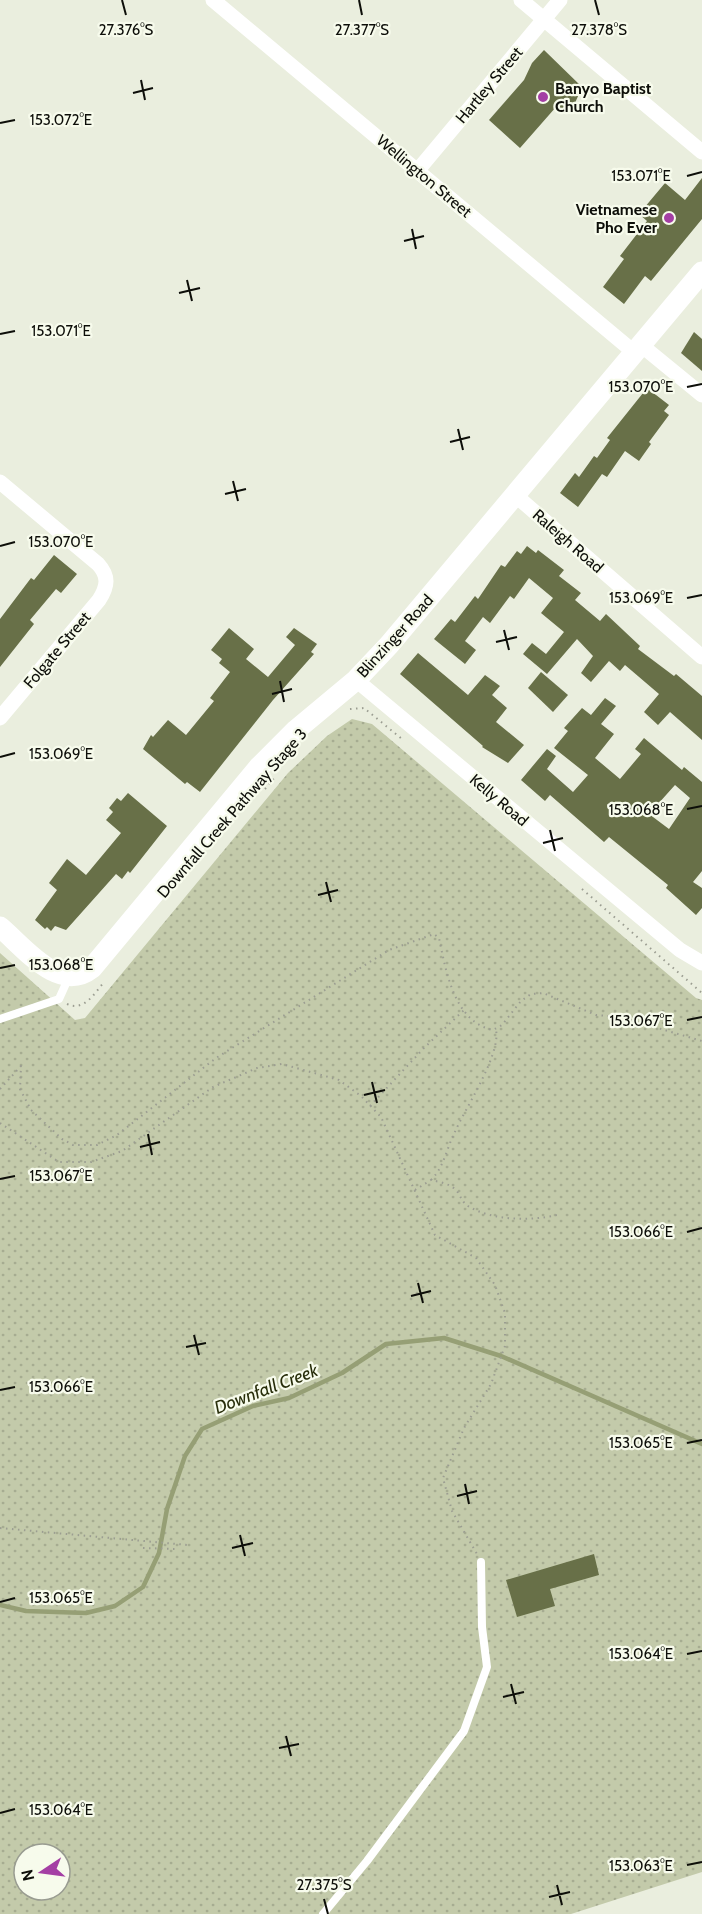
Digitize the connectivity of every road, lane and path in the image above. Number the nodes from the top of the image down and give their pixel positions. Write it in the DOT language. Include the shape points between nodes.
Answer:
graph roads {
  1 [pos="213,0"];
  2 [pos="521,0"];
  3 [pos="560,0"];
  4 [pos="544,19"];
  5 [pos="702,152"];
  6 [pos="418,171"];
  7 [pos="702,272"];
  8 [pos="638,349"];
  9 [pos="702,395"];
  10 [pos="0,482"];
  11 [pos="515,495"];
  12 [pos="702,657"];
  13 [pos="356,680"];
  14 [pos="348,709"];
  15 [pos="0,718"];
  16 [pos="407,743"];
  17 [pos="282,769"];
  18 [pos="259,796"];
  19 [pos="575,883"];
  20 [pos="0,927"];
  21 [pos="701,963"];
  22 [pos="69,977"];
  23 [pos="107,978"];
  24 [pos="702,993"];
  25 [pos="59,999"];
  26 [pos="464,1010"];
  27 [pos="0,1019"];
  28 [pos="496,1029"];
  29 [pos="702,1041"];
  30 [pos="0,1089"];
  31 [pos="370,1106"];
  32 [pos="0,1123"];
  33 [pos="431,1180"];
  34 [pos="415,1190"];
  35 [pos="557,1215"];
  36 [pos="0,1528"];
  37 [pos="188,1545"];
  38 [pos="143,1548"];
  39 [pos="176,1549"];
  40 [pos="481,1562"];
  41 [pos="322,1914"];
  1 -- 6 [label="street, Wellington Street"];
  2 -- 4 [label="street"];
  3 -- 4 [label="street, Hartley Street"];
  4 -- 5 [label="street"];
  4 -- 6 [label="street, Hartley Street"];
  6 -- 8 [label="street, Wellington Street"];
  7 -- 8 [label="street, Blinzinger Road"];
  8 -- 9 [label="street, Wellington Street"];
  8 -- 11 [label="street, Blinzinger Road"];
  10 -- 15 [label="street, Folgate Street" via="98,564 107,580 99,600"];
  11 -- 12 [label="street, Raleigh Road"];
  11 -- 13 [label="street, Blinzinger Road"];
  13 -- 21 [label="street, Kelly Road" via="680,950"];
  13 -- 22 [label="street, Blinzinger Road" via="259,767 92,968"];
  14 -- 16 [label="path" via="364,708"];
  17 -- 18 [label="path, Downfall Creek Pathway Stage 3"];
  19 -- 24 [label="path"];
  20 -- 22 [label="street" via="55,973"];
  22 -- 25 [label="lane"];
  23 -- 25 [label="path" via="86,1003 70,1006"];
  25 -- 27 [label="lane"];
  26 -- 28 [label="path" via="467,1017 483,1028"];
  26 -- 30 [label="path" via="443,964 439,938 434,934 389,950 216,1058 110,1141 86,1146 62,1139 24,1101 21,1066"];
  26 -- 31 [label="path"];
  28 -- 29 [label="path" via="521,1000 543,993 596,1015 620,1017"];
  28 -- 33 [label="path" via="494,1050 438,1173"];
  31 -- 32 [label="path" via="339,1080 282,1064 257,1068 213,1087 122,1152 92,1162 59,1162"];
  31 -- 34 [label="path" via="381,1117"];
  33 -- 34 [label="path"];
  33 -- 35 [label="path" via="448,1185 467,1206 487,1214"];
  34 -- 40 [label="path" via="435,1235 476,1258 495,1285 505,1313 505,1346 491,1384 464,1428 443,1478 452,1511"];
  36 -- 37 [label="path"];
  38 -- 39 [label="path"];
  40 -- 41 [label="lane" via="487,1667 464,1731 367,1861"];
}
